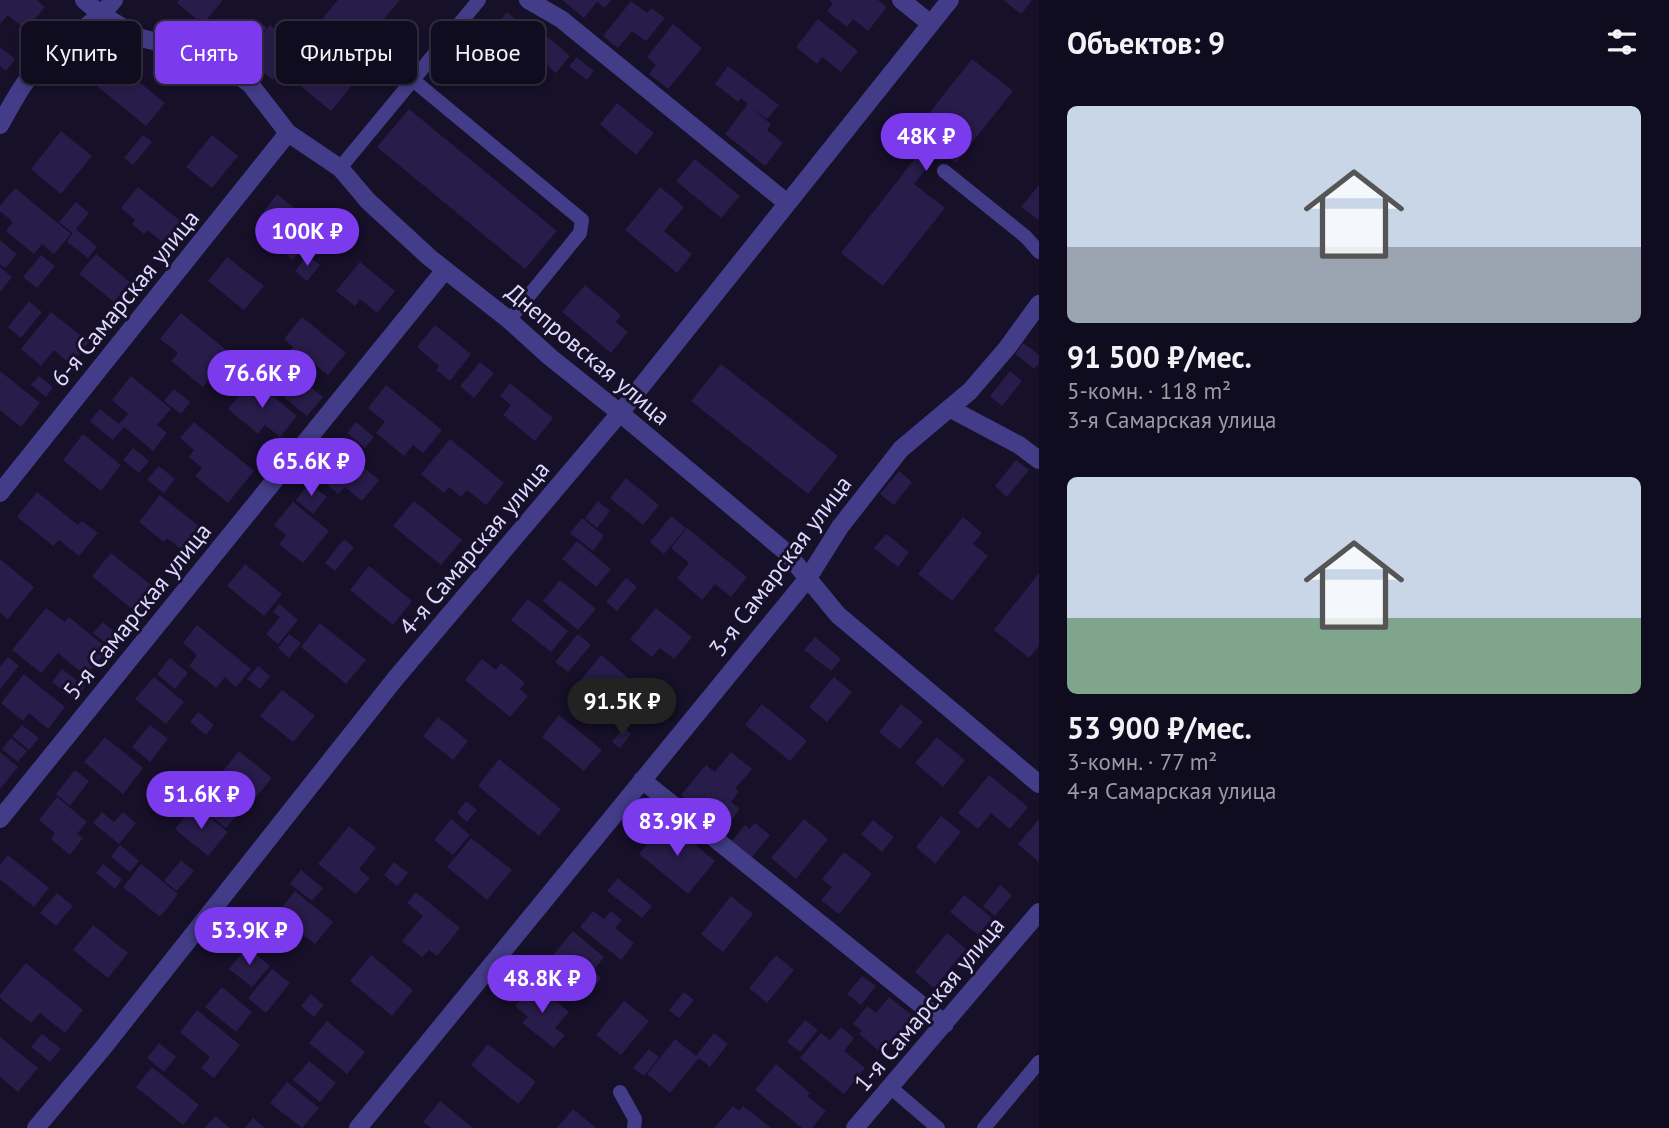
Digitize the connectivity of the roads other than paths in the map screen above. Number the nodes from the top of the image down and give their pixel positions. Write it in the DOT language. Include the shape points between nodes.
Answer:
graph roads {
  1 [pos="84,0"];
  2 [pos="114,0"];
  3 [pos="479,0"];
  4 [pos="528,0"];
  5 [pos="901,0"];
  6 [pos="950,0"];
  7 [pos="102,15"];
  8 [pos="931,24"];
  9 [pos="417,75"];
  10 [pos="417,83"];
  11 [pos="410,84"];
  12 [pos="0,125"];
  13 [pos="288,133"];
  14 [pos="340,168"];
  15 [pos="944,171"];
  16 [pos="787,203"];
  17 [pos="1039,252"];
  18 [pos="445,270"];
  19 [pos="1039,304"];
  20 [pos="509,320"];
  21 [pos="951,409"];
  22 [pos="620,413"];
  23 [pos="1039,460"];
  24 [pos="0,494"];
  25 [pos="808,578"];
  26 [pos="642,780"];
  27 [pos="1039,784"];
  28 [pos="0,819"];
  29 [pos="1039,912"];
  30 [pos="945,1024"];
  31 [pos="1039,1062"];
  32 [pos="890,1087"];
  33 [pos="621,1092"];
  34 [pos="36,1128"];
  35 [pos="358,1128"];
  36 [pos="634,1128"];
  37 [pos="855,1128"];
  38 [pos="938,1128"];
  39 [pos="984,1128"];
  1 -- 7 [label="street, Днепровская улица"];
  2 -- 7 [label="street"];
  3 -- 9 [label="lane"];
  4 -- 16 [label="street" via="561,19"];
  5 -- 8 [label="street"];
  6 -- 8 [label="street, 4-я Самарская улица"];
  7 -- 12 [label="street" via="44,60 21,87"];
  7 -- 13 [label="street, Днепровская улица" via="141,38 209,55 250,84"];
  8 -- 16 [label="street, 4-я Самарская улица"];
  10 -- 20 [label="lane" via="582,220 583,229"];
  11 -- 14 [label="lane"];
  13 -- 14 [label="street, Днепровская улица"];
  13 -- 24 [label="street, 6-я Самарская улица"];
  14 -- 18 [label="street, Днепровская улица" via="368,201"];
  15 -- 17 [label="lane"];
  16 -- 22 [label="street, 4-я Самарская улица"];
  18 -- 20 [label="street, Днепровская улица"];
  18 -- 28 [label="street, 5-я Самарская улица"];
  19 -- 21 [label="street, 3-я Самарская улица" via="1007,348"];
  20 -- 22 [label="street, Днепровская улица"];
  21 -- 23 [label="street"];
  21 -- 25 [label="street, 3-я Самарская улица" via="901,449 840,527"];
  22 -- 25 [label="street, Днепровская улица" via="786,552"];
  22 -- 34 [label="street, 4-я Самарская улица" via="395,678"];
  25 -- 26 [label="street, 3-я Самарская улица"];
  25 -- 27 [label="street, Днепровская улица" via="838,615"];
  26 -- 30 [label="street"];
  26 -- 35 [label="street, 3-я Самарская улица"];
  29 -- 30 [label="street, 1-я Самарская улица"];
  30 -- 32 [label="street, 1-я Самарская улица"];
  31 -- 39 [label="lane"];
  32 -- 37 [label="street, 1-я Самарская улица"];
  32 -- 38 [label="lane"];
  33 -- 36 [label="lane" via="635,1119"];
}
